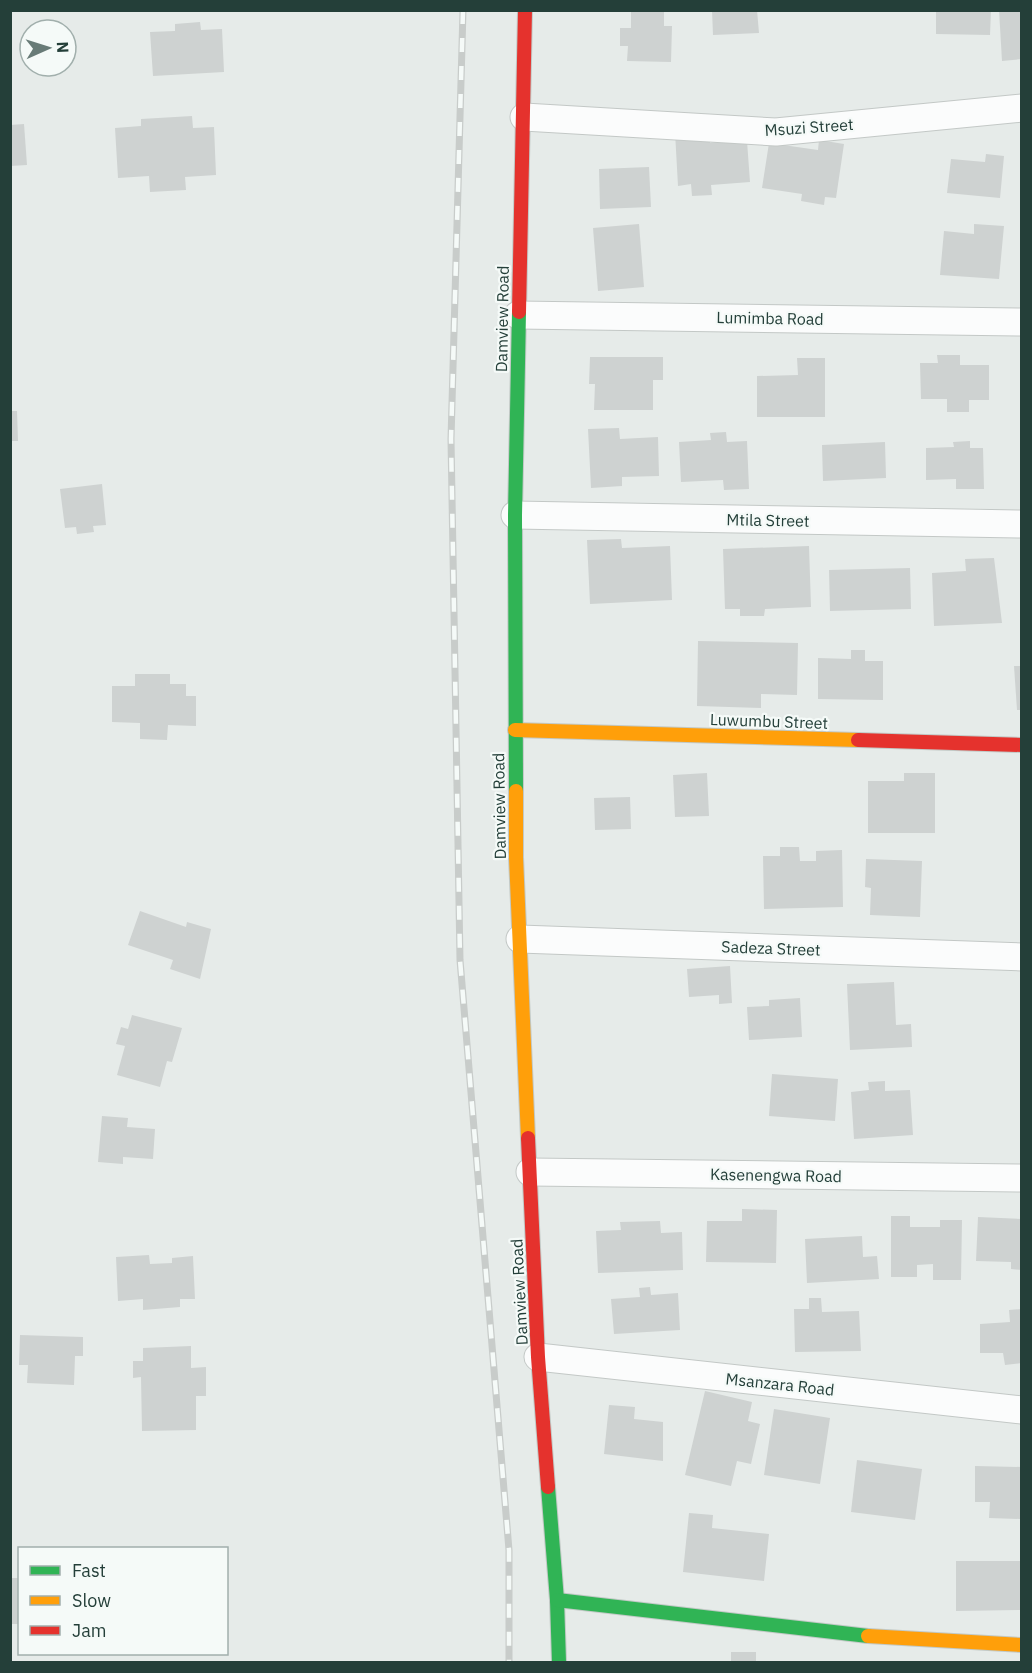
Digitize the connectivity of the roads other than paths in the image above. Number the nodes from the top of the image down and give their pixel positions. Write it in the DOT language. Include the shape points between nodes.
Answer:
graph roads {
  1 [pos="525,10"];
  2 [pos="1022,108"];
  3 [pos="524,117"];
  4 [pos="518,315"];
  5 [pos="1022,322"];
  6 [pos="515,515"];
  7 [pos="1022,524"];
  8 [pos="515,730"];
  9 [pos="1022,745"];
  10 [pos="520,939"];
  11 [pos="1022,957"];
  12 [pos="530,1172"];
  13 [pos="1022,1178"];
  14 [pos="538,1357"];
  15 [pos="1022,1410"];
  16 [pos="557,1600"];
  17 [pos="1022,1645"];
  18 [pos="559,1662"];
  1 -- 3 [label="street, Damview Road"];
  2 -- 3 [label="street, Msuzi Street" via="776,132"];
  3 -- 4 [label="street, Damview Road"];
  4 -- 5 [label="street, Lumimba Road"];
  4 -- 6 [label="street, Damview Road"];
  6 -- 7 [label="street, Mtila Street"];
  6 -- 8 [label="street, Damview Road"];
  8 -- 9 [label="street, Luwumbu Street"];
  8 -- 10 [label="street, Damview Road"];
  10 -- 11 [label="street, Sadeza Street"];
  10 -- 12 [label="street, Damview Road"];
  12 -- 13 [label="street, Kasenengwa Road"];
  12 -- 14 [label="street, Damview Road"];
  14 -- 15 [label="street, Msanzara Road"];
  14 -- 16 [label="street, Damview Road"];
  16 -- 17 [label="street" via="864,1636"];
  16 -- 18 [label="street, Damview Road"];
}
